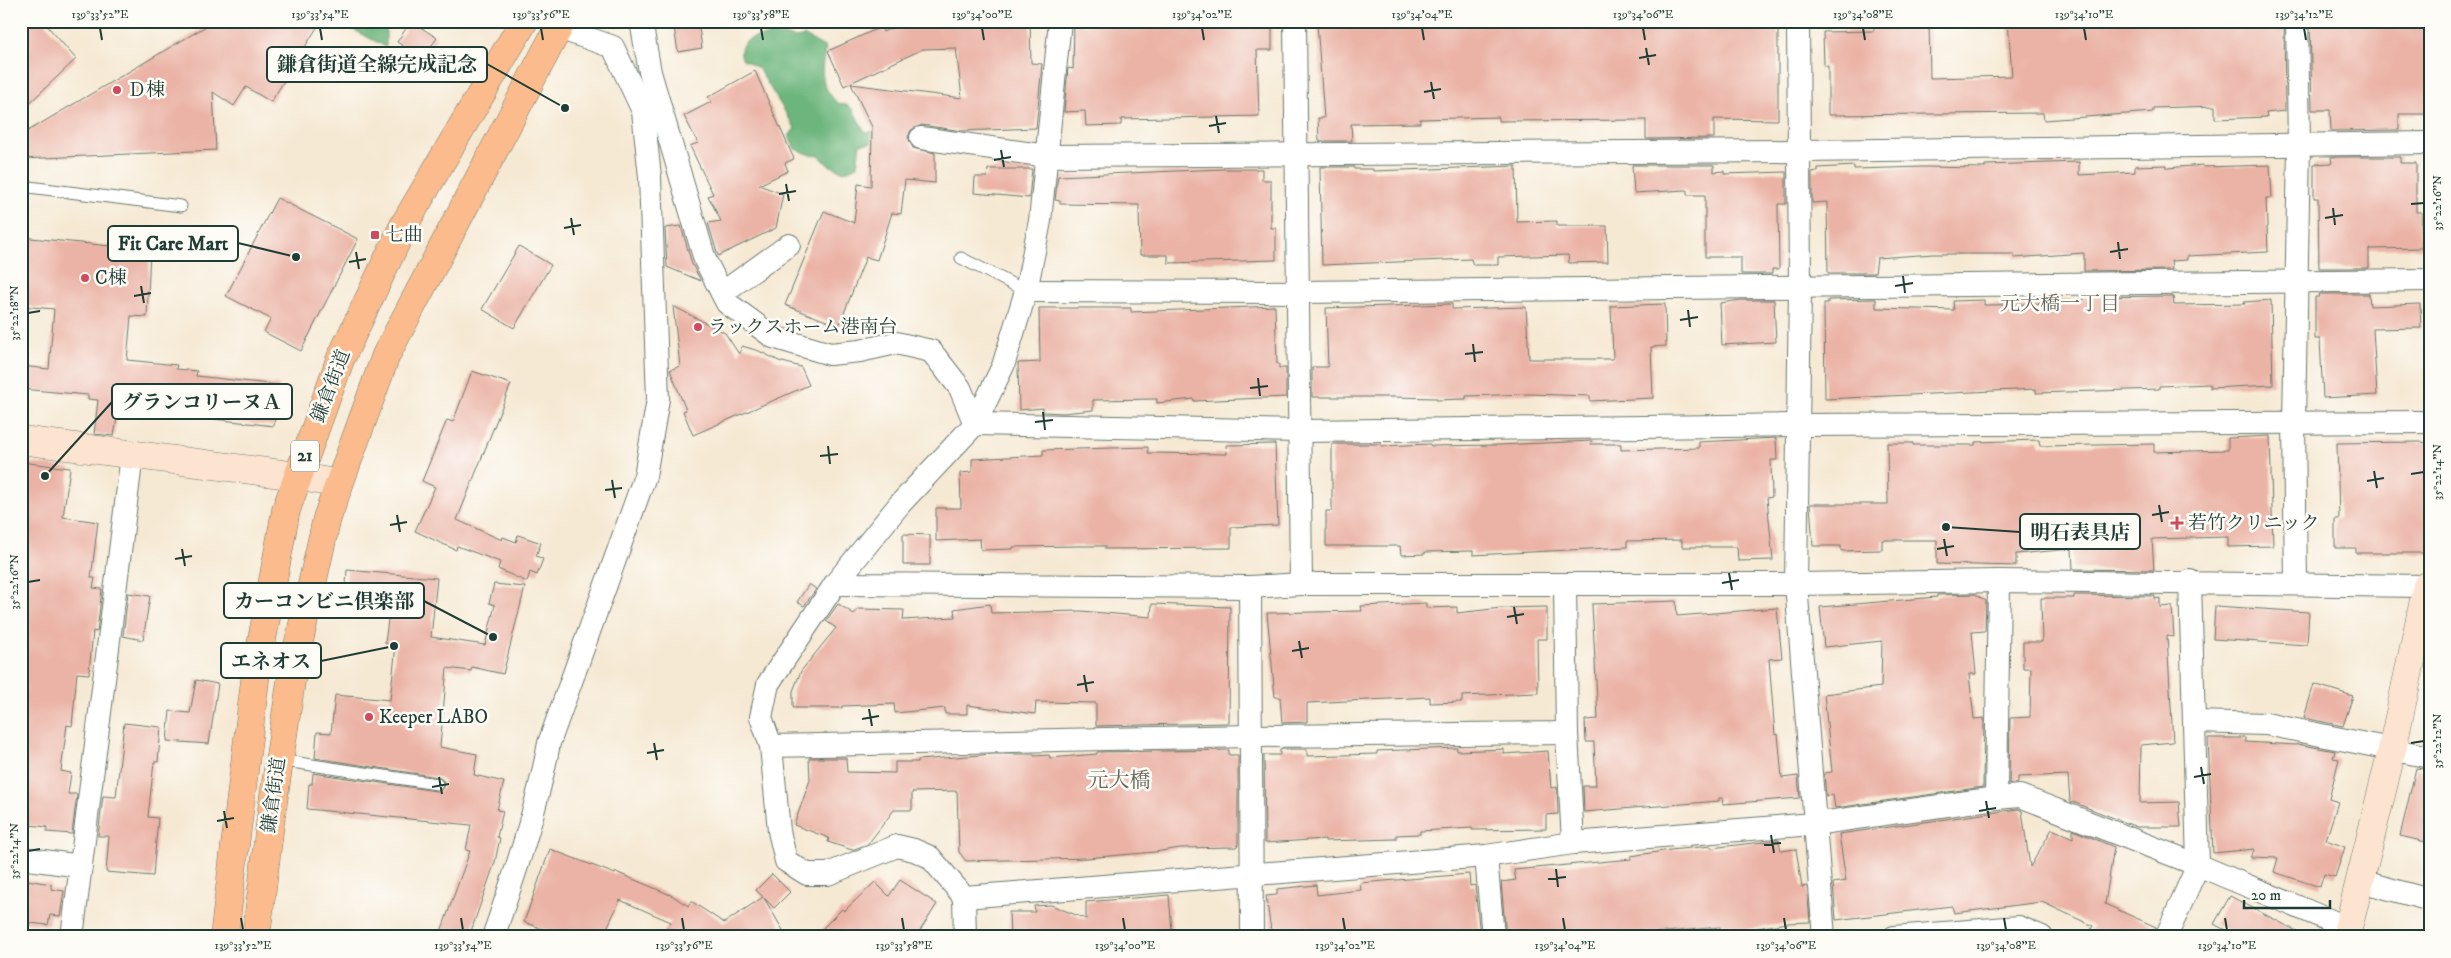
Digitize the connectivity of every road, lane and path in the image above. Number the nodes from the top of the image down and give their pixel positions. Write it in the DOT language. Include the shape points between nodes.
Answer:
graph roads {
  1 [pos="524,21"];
  2 [pos="641,21"];
  3 [pos="1060,21"];
  4 [pos="1295,21"];
  5 [pos="1798,21"];
  6 [pos="2297,21"];
  7 [pos="561,25"];
  8 [pos="649,65"];
  9 [pos="630,82"];
  10 [pos="921,138"];
  11 [pos="2430,143"];
  12 [pos="2299,145"];
  13 [pos="1800,151"];
  14 [pos="1297,155"];
  15 [pos="1047,156"];
  16 [pos="21,186"];
  17 [pos="181,206"];
  18 [pos="789,245"];
  19 [pos="962,258"];
  20 [pos="2430,280"];
  21 [pos="2298,282"];
  22 [pos="1800,286"];
  23 [pos="1026,291"];
  24 [pos="1299,292"];
  25 [pos="722,293"];
  26 [pos="2430,422"];
  27 [pos="975,424"];
  28 [pos="2294,424"];
  29 [pos="1799,425"];
  30 [pos="1300,431"];
  31 [pos="21,440"];
  32 [pos="132,455"];
  33 [pos="297,476"];
  34 [pos="339,484"];
  35 [pos="1999,581"];
  36 [pos="2190,582"];
  37 [pos="2296,583"];
  38 [pos="836,584"];
  39 [pos="1301,584"];
  40 [pos="1565,584"];
  41 [pos="1796,584"];
  42 [pos="2428,586"];
  43 [pos="1250,587"];
  44 [pos="2196,722"];
  45 [pos="1567,732"];
  46 [pos="1252,736"];
  47 [pos="771,746"];
  48 [pos="2392,750"];
  49 [pos="2430,757"];
  50 [pos="279,760"];
  51 [pos="437,784"];
  52 [pos="1996,798"];
  53 [pos="1814,824"];
  54 [pos="1574,843"];
  55 [pos="1486,856"];
  56 [pos="21,858"];
  57 [pos="2198,865"];
  58 [pos="81,866"];
  59 [pos="1252,874"];
  60 [pos="2360,881"];
  61 [pos="964,897"];
  62 [pos="2430,900"];
  63 [pos="2347,932"];
  64 [pos="72,937"];
  65 [pos="224,937"];
  66 [pos="256,937"];
  67 [pos="493,937"];
  68 [pos="965,937"];
  69 [pos="1252,937"];
  70 [pos="1493,937"];
  71 [pos="1824,937"];
  72 [pos="1894,937"];
  73 [pos="2042,937"];
  74 [pos="2166,937"];
  1 -- 33 [label="main road, 鎌倉街道 / 21" via="404,224 340,360"];
  2 -- 8 [label="street"];
  3 -- 15 [label="street"];
  4 -- 14 [label="street"];
  5 -- 13 [label="street"];
  6 -- 12 [label="street"];
  7 -- 9 [label="street" via="613,47"];
  7 -- 34 [label="main road, 鎌倉街道 / 21" via="386,355"];
  8 -- 9 [label="street"];
  8 -- 25 [label="street" via="705,260"];
  9 -- 67 [label="street" via="643,111 650,177 658,399 647,466 549,743 510,888"];
  10 -- 15 [label="street"];
  11 -- 12 [label="street"];
  12 -- 13 [label="street"];
  12 -- 21 [label="street"];
  13 -- 14 [label="street"];
  13 -- 22 [label="street"];
  14 -- 15 [label="street"];
  14 -- 24 [label="street"];
  15 -- 23 [label="street" via="1040,221"];
  16 -- 17 [label="lane"];
  18 -- 25 [label="street"];
  19 -- 23 [label="lane"];
  20 -- 21 [label="street"];
  21 -- 22 [label="street"];
  21 -- 28 [label="street"];
  22 -- 24 [label="street"];
  22 -- 29 [label="street"];
  23 -- 24 [label="street"];
  23 -- 27 [label="street" via="1003,366"];
  24 -- 30 [label="street"];
  25 -- 27 [label="street" via="727,303 773,337 830,354 896,343 931,351 960,388"];
  26 -- 28 [label="street"];
  27 -- 30 [label="street"];
  27 -- 38 [label="street" via="899,505"];
  28 -- 29 [label="street"];
  28 -- 37 [label="street"];
  29 -- 30 [label="street"];
  29 -- 41 [label="street"];
  30 -- 39 [label="street"];
  31 -- 32 [label="street"];
  32 -- 33 [label="street"];
  32 -- 58 [label="street"];
  33 -- 34 [label="street"];
  33 -- 65 [label="main road, 鎌倉街道 / 21" via="286,510 256,672"];
  34 -- 50 [label="main road, 鎌倉街道 / 21" via="327,518 293,668"];
  35 -- 36 [label="street"];
  35 -- 41 [label="street"];
  35 -- 52 [label="street"];
  36 -- 37 [label="street"];
  36 -- 44 [label="street"];
  37 -- 42 [label="street"];
  38 -- 43 [label="street"];
  38 -- 47 [label="street" via="768,684 761,717"];
  39 -- 40 [label="street"];
  39 -- 43 [label="street"];
  40 -- 41 [label="street"];
  40 -- 45 [label="street"];
  41 -- 53 [label="street"];
  42 -- 48 [label="street"];
  43 -- 46 [label="street"];
  44 -- 48 [label="street" via="2266,724"];
  44 -- 57 [label="street"];
  45 -- 46 [label="street"];
  45 -- 54 [label="street"];
  46 -- 47 [label="street"];
  46 -- 59 [label="street"];
  47 -- 61 [label="street" via="779,831 786,861 808,874 828,874 897,846 930,857"];
  48 -- 49 [label="street"];
  48 -- 60 [label="street"];
  50 -- 51 [label="lane"];
  50 -- 66 [label="main road, 鎌倉街道 / 21"];
  52 -- 53 [label="street"];
  52 -- 57 [label="street" via="2020,796"];
  53 -- 54 [label="street"];
  53 -- 71 [label="street"];
  54 -- 55 [label="street"];
  55 -- 59 [label="street"];
  55 -- 70 [label="street"];
  56 -- 58 [label="street"];
  57 -- 63 [label="street"];
  57 -- 74 [label="street"];
  58 -- 64 [label="street"];
  59 -- 61 [label="street"];
  59 -- 69 [label="street"];
  60 -- 62 [label="street"];
  60 -- 63 [label="street"];
  61 -- 68 [label="street"];
  72 -- 73 [label="street" via="2019,927"];
}
